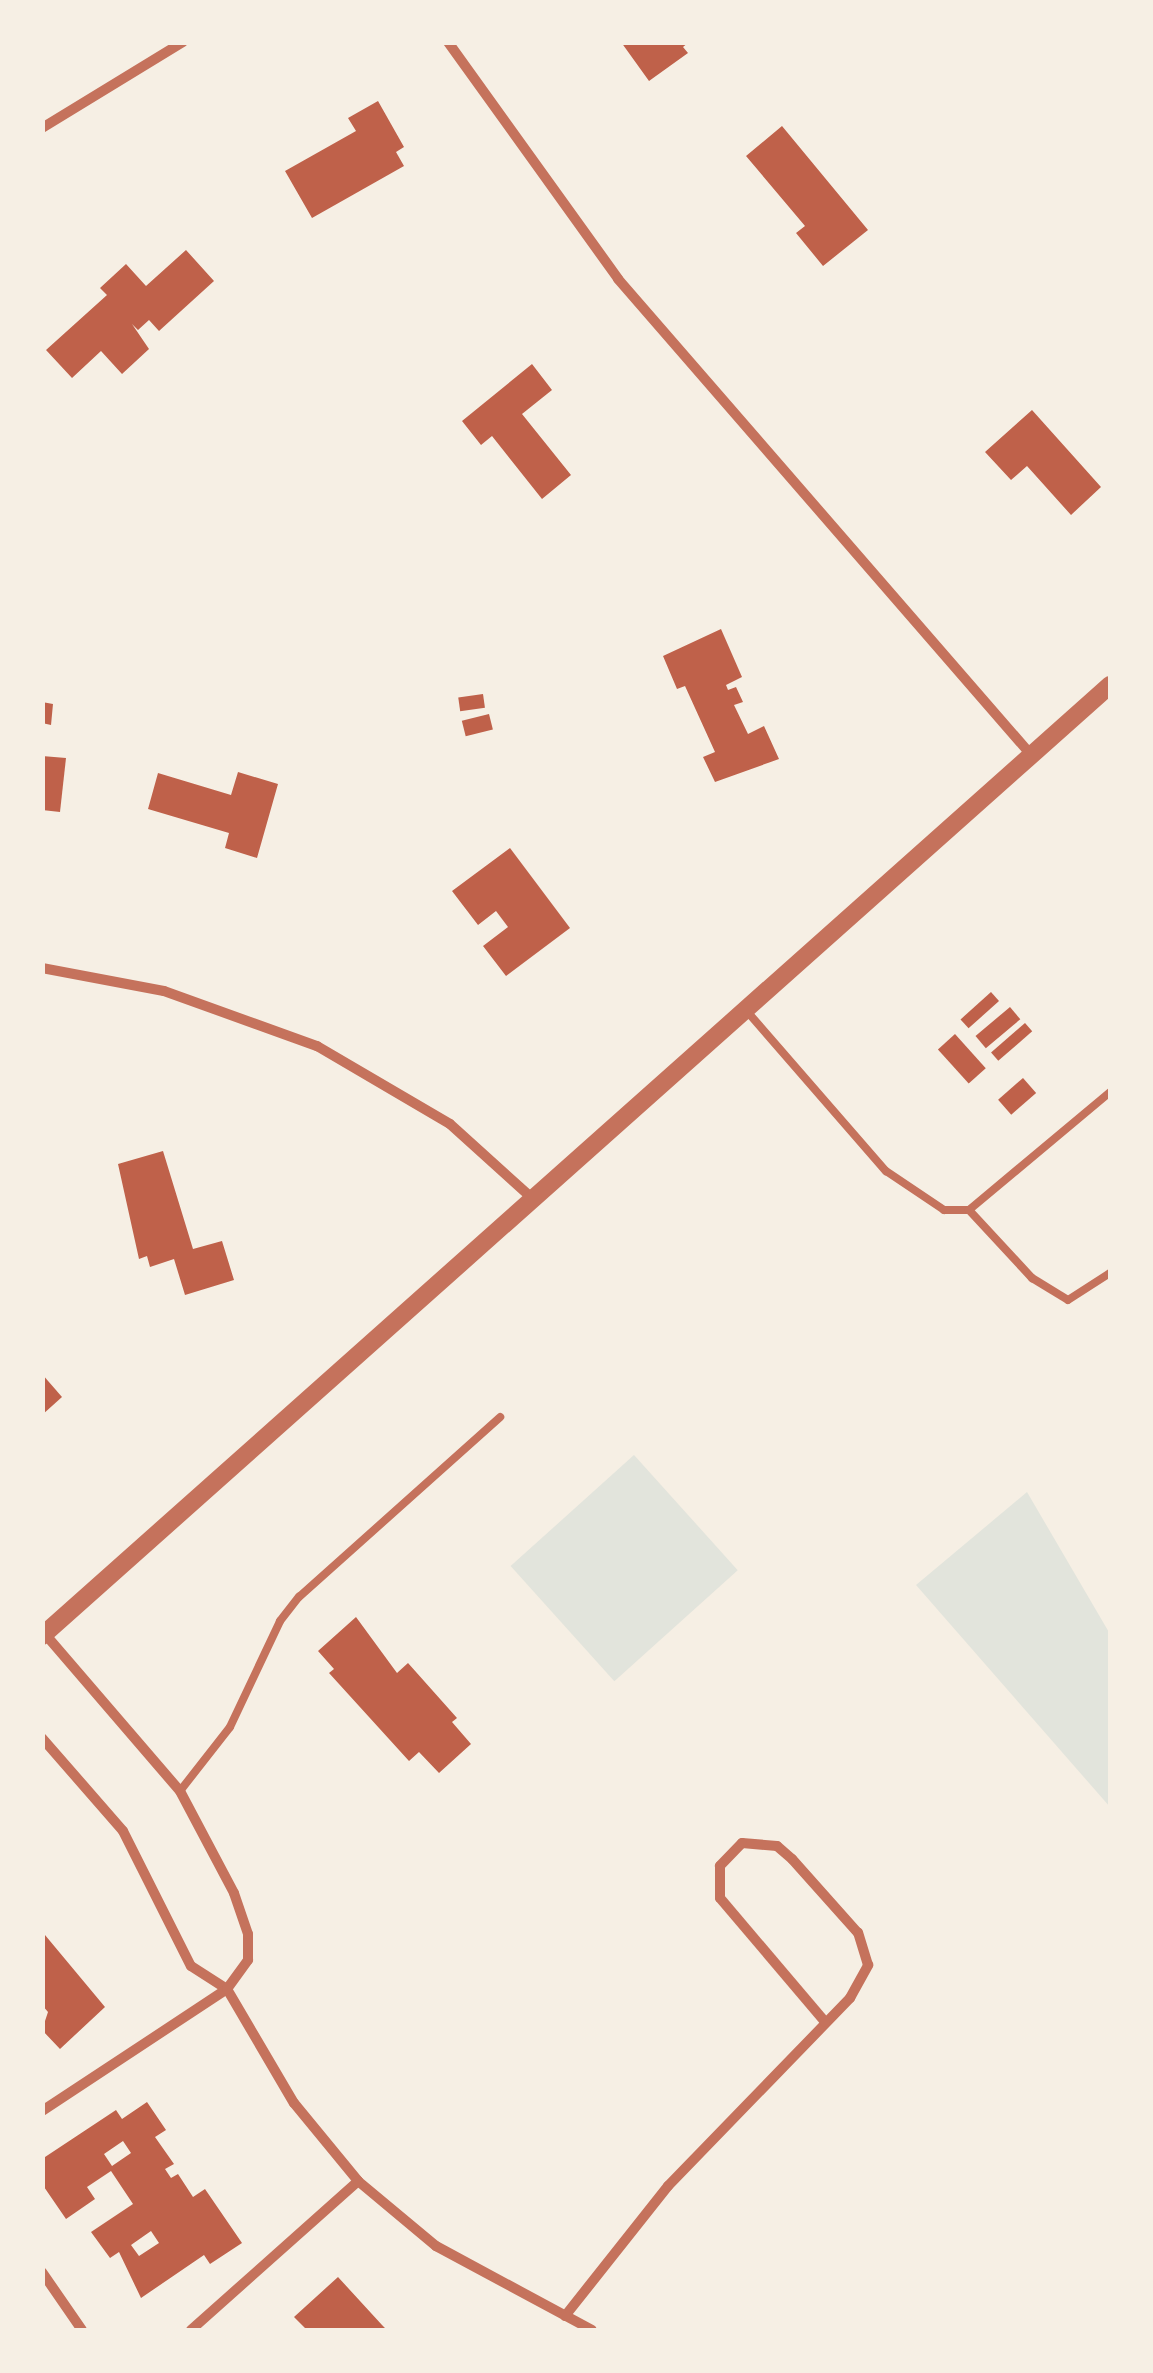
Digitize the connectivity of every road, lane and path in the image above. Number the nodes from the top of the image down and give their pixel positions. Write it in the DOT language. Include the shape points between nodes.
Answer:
graph roads {
  1 [pos="184,42"];
  2 [pos="448,42"];
  3 [pos="42,128"];
  4 [pos="1110,685"];
  5 [pos="1032,756"];
  6 [pos="42,968"];
  7 [pos="745,1009"];
  8 [pos="1110,1092"];
  9 [pos="534,1200"];
  10 [pos="970,1210"];
  11 [pos="1110,1273"];
  12 [pos="500,1417"];
  13 [pos="44,1635"];
  14 [pos="42,1738"];
  15 [pos="180,1791"];
  16 [pos="226,1989"];
  17 [pos="825,2022"];
  18 [pos="42,2111"];
  19 [pos="358,2181"];
  20 [pos="42,2272"];
  21 [pos="565,2316"];
  22 [pos="82,2330"];
  23 [pos="191,2330"];
  24 [pos="592,2330"];
  1 -- 3 [label="street"];
  2 -- 5 [label="street" via="618,279"];
  4 -- 5 [label="street"];
  5 -- 7 [label="street"];
  6 -- 9 [label="street" via="164,991 301,1038 450,1124"];
  7 -- 9 [label="street"];
  7 -- 10 [label="lane" via="886,1171 944,1210"];
  8 -- 10 [label="lane"];
  9 -- 13 [label="street"];
  10 -- 11 [label="lane" via="1032,1278 1068,1300"];
  12 -- 15 [label="lane" via="299,1597 280,1622 230,1727"];
  13 -- 15 [label="street"];
  14 -- 16 [label="street" via="123,1831 190,1966"];
  15 -- 16 [label="street" via="248,1934 248,1960"];
  16 -- 18 [label="street"];
  16 -- 19 [label="street" via="284,2088"];
  17 -- 17 [label="street" via="860,1983 866,1948 777,1846 742,1843 720,1866 720,1898"];
  17 -- 21 [label="street" via="668,2186"];
  19 -- 21 [label="street" via="436,2246"];
  19 -- 23 [label="street"];
  20 -- 22 [label="street"];
  21 -- 24 [label="street"];
}
